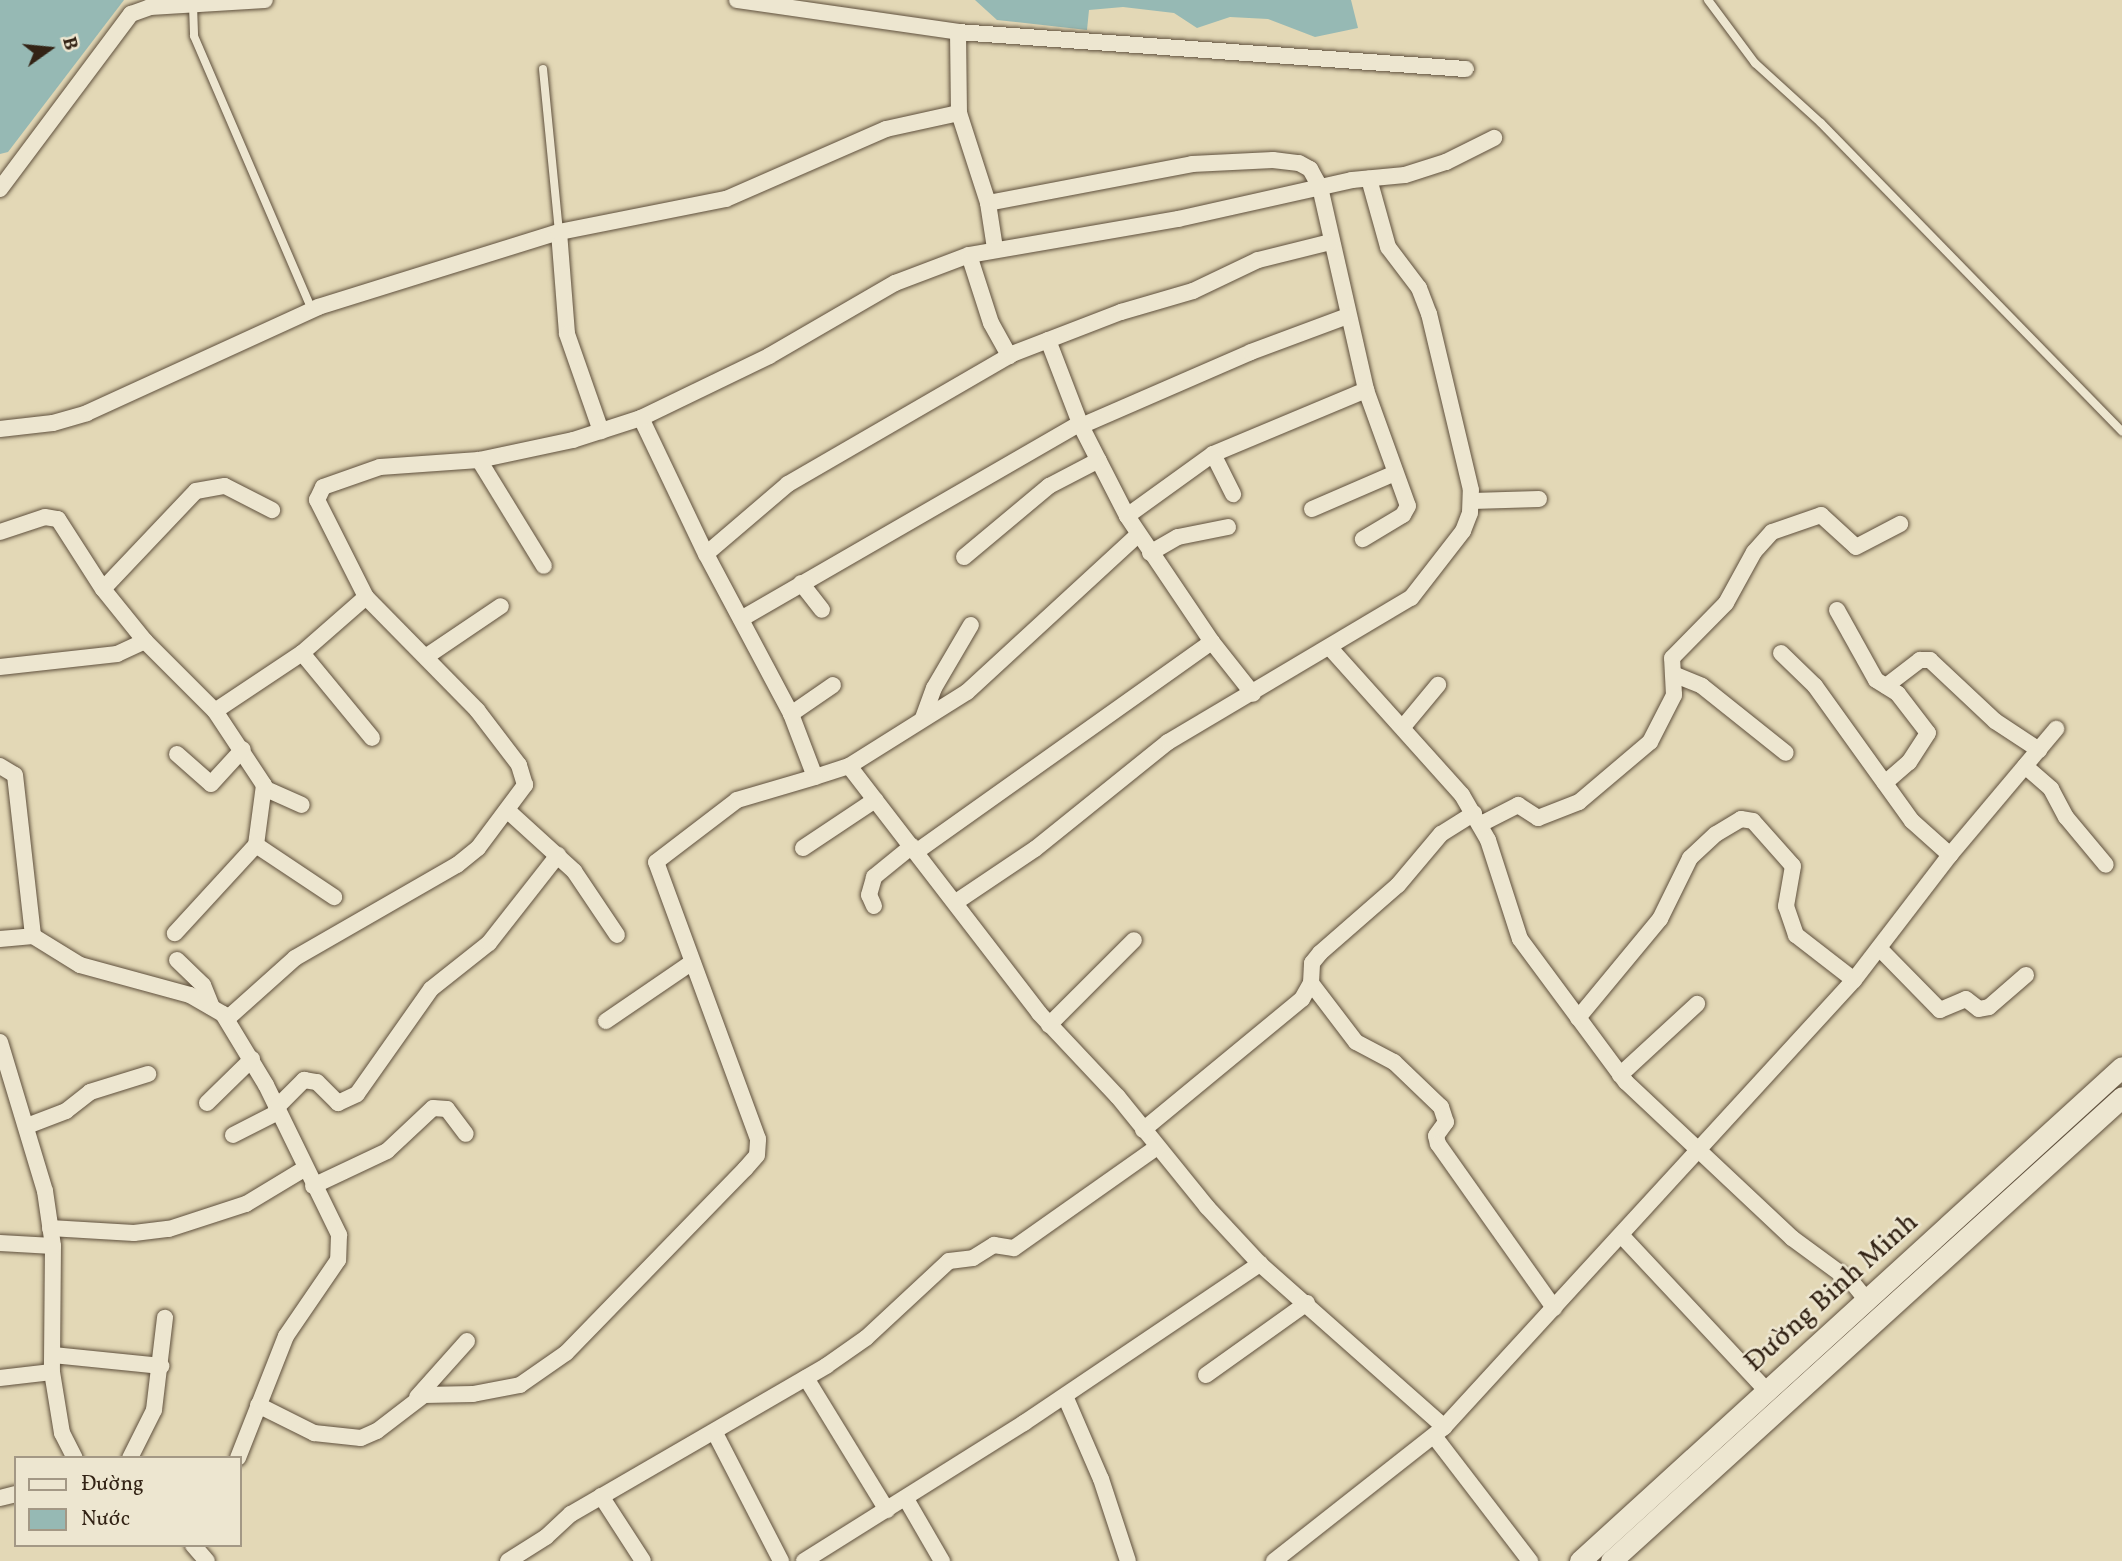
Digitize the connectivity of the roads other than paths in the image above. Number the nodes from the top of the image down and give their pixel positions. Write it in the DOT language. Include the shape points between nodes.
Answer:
graph roads {
  1 [pos="265,0"];
  2 [pos="737,0"];
  3 [pos="1708,0"];
  4 [pos="193,5"];
  5 [pos="958,32"];
  6 [pos="543,69"];
  7 [pos="1466,69"];
  8 [pos="960,113"];
  9 [pos="1494,138"];
  10 [pos="1369,179"];
  11 [pos="1320,187"];
  12 [pos="0,189"];
  13 [pos="988,203"];
  14 [pos="559,232"];
  15 [pos="1330,242"];
  16 [pos="995,248"];
  17 [pos="969,254"];
  18 [pos="312,310"];
  19 [pos="1348,316"];
  20 [pos="1048,340"];
  21 [pos="1009,356"];
  22 [pos="1366,390"];
  23 [pos="641,418"];
  24 [pos="1081,424"];
  25 [pos="0,429"];
  26 [pos="601,431"];
  27 [pos="2122,431"];
  28 [pos="1213,454"];
  29 [pos="479,460"];
  30 [pos="1099,460"];
  31 [pos="1395,473"];
  32 [pos="1233,494"];
  33 [pos="1539,499"];
  34 [pos="1472,501"];
  35 [pos="1312,509"];
  36 [pos="272,510"];
  37 [pos="1127,516"];
  38 [pos="1900,524"];
  39 [pos="1228,527"];
  40 [pos="0,532"];
  41 [pos="1139,535"];
  42 [pos="1363,539"];
  43 [pos="1150,553"];
  44 [pos="706,554"];
  45 [pos="964,557"];
  46 [pos="544,566"];
  47 [pos="801,583"];
  48 [pos="103,589"];
  49 [pos="366,597"];
  50 [pos="501,606"];
  51 [pos="822,610"];
  52 [pos="1837,610"];
  53 [pos="741,619"];
  54 [pos="971,625"];
  55 [pos="145,641"];
  56 [pos="1212,642"];
  57 [pos="1331,649"];
  58 [pos="302,653"];
  59 [pos="1781,653"];
  60 [pos="427,656"];
  61 [pos="0,667"];
  62 [pos="1673,674"];
  63 [pos="832,685"];
  64 [pos="1438,685"];
  65 [pos="1886,686"];
  66 [pos="1252,694"];
  67 [pos="215,711"];
  68 [pos="791,714"];
  69 [pos="923,718"];
  70 [pos="1403,727"];
  71 [pos="2056,729"];
  72 [pos="372,738"];
  73 [pos="243,749"];
  74 [pos="2039,750"];
  75 [pos="1786,753"];
  76 [pos="177,754"];
  77 [pos="0,766"];
  78 [pos="849,766"];
  79 [pos="2025,766"];
  80 [pos="815,777"];
  81 [pos="1885,783"];
  82 [pos="266,789"];
  83 [pos="875,800"];
  84 [pos="302,805"];
  85 [pos="507,810"];
  86 [pos="1477,818"];
  87 [pos="257,842"];
  88 [pos="803,848"];
  89 [pos="914,849"];
  90 [pos="558,855"];
  91 [pos="1950,855"];
  92 [pos="290,860"];
  93 [pos="2106,865"];
  94 [pos="334,897"];
  95 [pos="956,902"];
  96 [pos="874,906"];
  97 [pos="175,933"];
  98 [pos="617,935"];
  99 [pos="33,936"];
  100 [pos="0,939"];
  101 [pos="1134,940"];
  102 [pos="1879,947"];
  103 [pos="177,960"];
  104 [pos="691,963"];
  105 [pos="2026,975"];
  106 [pos="1854,980"];
  107 [pos="1311,983"];
  108 [pos="1697,1004"];
  109 [pos="212,1007"];
  110 [pos="228,1018"];
  111 [pos="1578,1018"];
  112 [pos="606,1021"];
  113 [pos="1049,1025"];
  114 [pos="0,1042"];
  115 [pos="251,1059"];
  116 [pos="2122,1067"];
  117 [pos="148,1074"];
  118 [pos="1620,1075"];
  119 [pos="2122,1097"];
  120 [pos="207,1103"];
  121 [pos="277,1110"];
  122 [pos="27,1126"];
  123 [pos="1143,1130"];
  124 [pos="466,1134"];
  125 [pos="233,1135"];
  126 [pos="1157,1147"];
  127 [pos="1697,1153"];
  128 [pos="303,1169"];
  129 [pos="313,1186"];
  130 [pos="50,1228"];
  131 [pos="1621,1234"];
  132 [pos="0,1243"];
  133 [pos="53,1246"];
  134 [pos="1260,1264"];
  135 [pos="1866,1299"];
  136 [pos="1307,1303"];
  137 [pos="1554,1308"];
  138 [pos="164,1318"];
  139 [pos="1844,1333"];
  140 [pos="467,1341"];
  141 [pos="52,1363"];
  142 [pos="161,1366"];
  143 [pos="1206,1375"];
  144 [pos="0,1378"];
  145 [pos="806,1378"];
  146 [pos="1766,1390"];
  147 [pos="1065,1396"];
  148 [pos="416,1397"];
  149 [pos="258,1405"];
  150 [pos="1439,1432"];
  151 [pos="715,1433"];
  152 [pos="74,1456"];
  153 [pos="131,1456"];
  154 [pos="239,1456"];
  155 [pos="601,1496"];
  156 [pos="906,1499"];
  157 [pos="887,1510"];
  158 [pos="195,1547"];
  159 [pos="1614,1560"];
  160 [pos="209,1561"];
  161 [pos="508,1561"];
  162 [pos="643,1561"];
  163 [pos="781,1561"];
  164 [pos="804,1561"];
  165 [pos="942,1561"];
  166 [pos="1128,1561"];
  167 [pos="1274,1561"];
  168 [pos="1530,1561"];
  169 [pos="1580,1561"];
  1 -- 4 [label="street"];
  2 -- 5 [label="street"];
  3 -- 27 [label="lane" via="1755,63 1821,123"];
  4 -- 12 [label="street" via="150,7 131,14"];
  4 -- 18 [label="lane" via="194,36"];
  5 -- 7 [label="street"];
  5 -- 8 [label="street"];
  6 -- 14 [label="lane"];
  8 -- 13 [label="street"];
  8 -- 14 [label="street" via="886,129 726,199"];
  9 -- 10 [label="street" via="1423,171"];
  10 -- 11 [label="street"];
  10 -- 34 [label="street" via="1388,247 1419,288 1429,314"];
  11 -- 13 [label="street" via="1310,169 1299,163 1192,164"];
  11 -- 15 [label="street"];
  11 -- 16 [label="street" via="1178,219"];
  13 -- 16 [label="street"];
  14 -- 18 [label="street"];
  14 -- 26 [label="street" via="567,334"];
  15 -- 19 [label="street"];
  15 -- 20 [label="street" via="1258,260 1193,291"];
  16 -- 17 [label="street"];
  17 -- 21 [label="street" via="991,323"];
  17 -- 23 [label="street" via="895,283 769,356"];
  18 -- 25 [label="street" via="87,413 53,424"];
  19 -- 22 [label="street"];
  19 -- 24 [label="street"];
  20 -- 21 [label="street"];
  20 -- 24 [label="street"];
  21 -- 44 [label="street" via="788,484"];
  22 -- 28 [label="street"];
  22 -- 31 [label="street"];
  23 -- 26 [label="street"];
  23 -- 44 [label="street"];
  24 -- 30 [label="street"];
  24 -- 47 [label="street"];
  26 -- 29 [label="street"];
  28 -- 32 [label="street"];
  28 -- 37 [label="street"];
  29 -- 46 [label="street"];
  29 -- 49 [label="street" via="380,467 323,487 317,500"];
  30 -- 37 [label="street"];
  30 -- 45 [label="street" via="1049,486"];
  31 -- 35 [label="street"];
  31 -- 42 [label="street" via="1407,510"];
  33 -- 34 [label="street"];
  34 -- 57 [label="street" via="1463,531 1418,592"];
  36 -- 48 [label="street" via="225,486 196,491"];
  37 -- 41 [label="street"];
  38 -- 62 [label="street" via="1856,547 1821,515 1772,532 1754,552 1726,603 1676,652"];
  39 -- 43 [label="street" via="1178,537"];
  40 -- 48 [label="street" via="45,517 58,519"];
  41 -- 43 [label="street"];
  41 -- 69 [label="street" via="967,692"];
  43 -- 56 [label="street"];
  44 -- 53 [label="street"];
  47 -- 51 [label="street"];
  47 -- 53 [label="street"];
  48 -- 55 [label="street"];
  49 -- 58 [label="street"];
  49 -- 60 [label="street"];
  50 -- 60 [label="street"];
  52 -- 65 [label="street" via="1876,680"];
  53 -- 68 [label="street"];
  54 -- 69 [label="street" via="934,688"];
  55 -- 61 [label="street" via="117,654"];
  55 -- 67 [label="street"];
  56 -- 66 [label="street"];
  56 -- 89 [label="street"];
  57 -- 66 [label="street"];
  57 -- 70 [label="street"];
  58 -- 67 [label="street"];
  58 -- 72 [label="street"];
  59 -- 81 [label="street" via="1815,686"];
  60 -- 85 [label="street" via="519,765 525,785"];
  62 -- 75 [label="street" via="1702,686"];
  62 -- 86 [label="street" via="1674,695 1657,731 1579,802 1544,818 1533,817 1518,805"];
  63 -- 68 [label="street"];
  64 -- 70 [label="street"];
  65 -- 74 [label="street" via="1920,660 1930,660 1996,721"];
  65 -- 81 [label="street" via="1928,733 1909,762"];
  66 -- 95 [label="street" via="1168,742 1035,849"];
  67 -- 73 [label="street"];
  68 -- 80 [label="street"];
  69 -- 78 [label="street"];
  70 -- 86 [label="street"];
  71 -- 74 [label="street"];
  73 -- 76 [label="street" via="211,784"];
  73 -- 82 [label="street"];
  74 -- 79 [label="street"];
  77 -- 99 [label="street" via="15,775"];
  78 -- 80 [label="street"];
  78 -- 83 [label="street"];
  79 -- 91 [label="street"];
  79 -- 93 [label="street" via="2051,789 2066,817"];
  80 -- 104 [label="street" via="737,800 657,858 657,874"];
  81 -- 91 [label="street" via="1912,821"];
  82 -- 84 [label="street"];
  82 -- 87 [label="street"];
  83 -- 88 [label="street"];
  83 -- 89 [label="street"];
  85 -- 90 [label="street"];
  85 -- 110 [label="street" via="478,848 457,865 295,958"];
  86 -- 107 [label="street" via="1441,834 1398,885 1320,953 1312,963"];
  86 -- 111 [label="street" via="1520,939"];
  87 -- 92 [label="street"];
  87 -- 94 [label="street"];
  87 -- 97 [label="street"];
  89 -- 95 [label="street"];
  89 -- 96 [label="street" via="874,877 869,895"];
  90 -- 98 [label="street" via="583,883"];
  90 -- 121 [label="street" via="489,943 431,989 357,1094 338,1103 317,1082 304,1080"];
  91 -- 102 [label="street"];
  95 -- 113 [label="street"];
  99 -- 100 [label="street"];
  99 -- 109 [label="street" via="80,965 190,995"];
  101 -- 113 [label="street"];
  102 -- 105 [label="street" via="1940,1010 1966,999 1979,1009 1989,1007"];
  102 -- 106 [label="street"];
  103 -- 109 [label="street" via="203,985"];
  104 -- 112 [label="street"];
  104 -- 148 [label="street" via="758,1139 757,1156 565,1353 537,1376 491,1392"];
  106 -- 111 [label="street" via="1796,935 1786,906 1793,866 1753,821 1741,819 1690,858 1660,919"];
  106 -- 127 [label="street"];
  107 -- 123 [label="street" via="1282,1018"];
  107 -- 137 [label="street" via="1356,1042 1394,1062 1441,1107 1446,1122 1436,1136 1438,1144"];
  108 -- 118 [label="street"];
  109 -- 110 [label="street"];
  110 -- 115 [label="street"];
  111 -- 118 [label="street"];
  113 -- 123 [label="street"];
  114 -- 122 [label="street"];
  115 -- 120 [label="street"];
  115 -- 121 [label="street"];
  116 -- 135 [label="main road, Đường Binh Minh"];
  117 -- 122 [label="street" via="90,1092 66,1111"];
  118 -- 127 [label="street"];
  119 -- 139 [label="main road, Đường Binh Minh"];
  121 -- 125 [label="street"];
  121 -- 128 [label="street"];
  122 -- 130 [label="street"];
  123 -- 126 [label="street"];
  124 -- 129 [label="street" via="447,1109 433,1108 387,1152"];
  126 -- 134 [label="street"];
  126 -- 145 [label="street" via="1014,1248 994,1245 973,1258 949,1261 866,1338"];
  127 -- 131 [label="street"];
  127 -- 135 [label="street"];
  128 -- 129 [label="street"];
  128 -- 130 [label="street" via="246,1204 169,1229 134,1233"];
  129 -- 149 [label="street" via="339,1235 338,1260 286,1336"];
  130 -- 133 [label="street"];
  131 -- 137 [label="street"];
  131 -- 146 [label="street"];
  132 -- 133 [label="street"];
  133 -- 141 [label="street"];
  134 -- 136 [label="street"];
  134 -- 147 [label="street"];
  135 -- 139 [label="main road, Đường Binh Minh"];
  136 -- 143 [label="street"];
  136 -- 150 [label="street"];
  137 -- 150 [label="street"];
  138 -- 142 [label="street"];
  139 -- 146 [label="main road, Đường Binh Minh"];
  139 -- 159 [label="main road, Đường Binh Minh"];
  140 -- 148 [label="street"];
  141 -- 142 [label="street"];
  141 -- 144 [label="street"];
  141 -- 152 [label="street" via="62,1433"];
  142 -- 153 [label="street" via="154,1410"];
  145 -- 151 [label="street"];
  145 -- 157 [label="street"];
  146 -- 169 [label="main road, Đường Binh Minh"];
  147 -- 156 [label="street"];
  147 -- 166 [label="street"];
  148 -- 149 [label="street" via="362,1438 314,1433"];
  149 -- 154 [label="street"];
  150 -- 167 [label="street"];
  150 -- 168 [label="street"];
  151 -- 155 [label="street"];
  151 -- 163 [label="street"];
  155 -- 161 [label="street"];
  155 -- 162 [label="street"];
  156 -- 157 [label="street"];
  156 -- 165 [label="street"];
  157 -- 164 [label="street"];
  158 -- 160 [label="street"];
}
